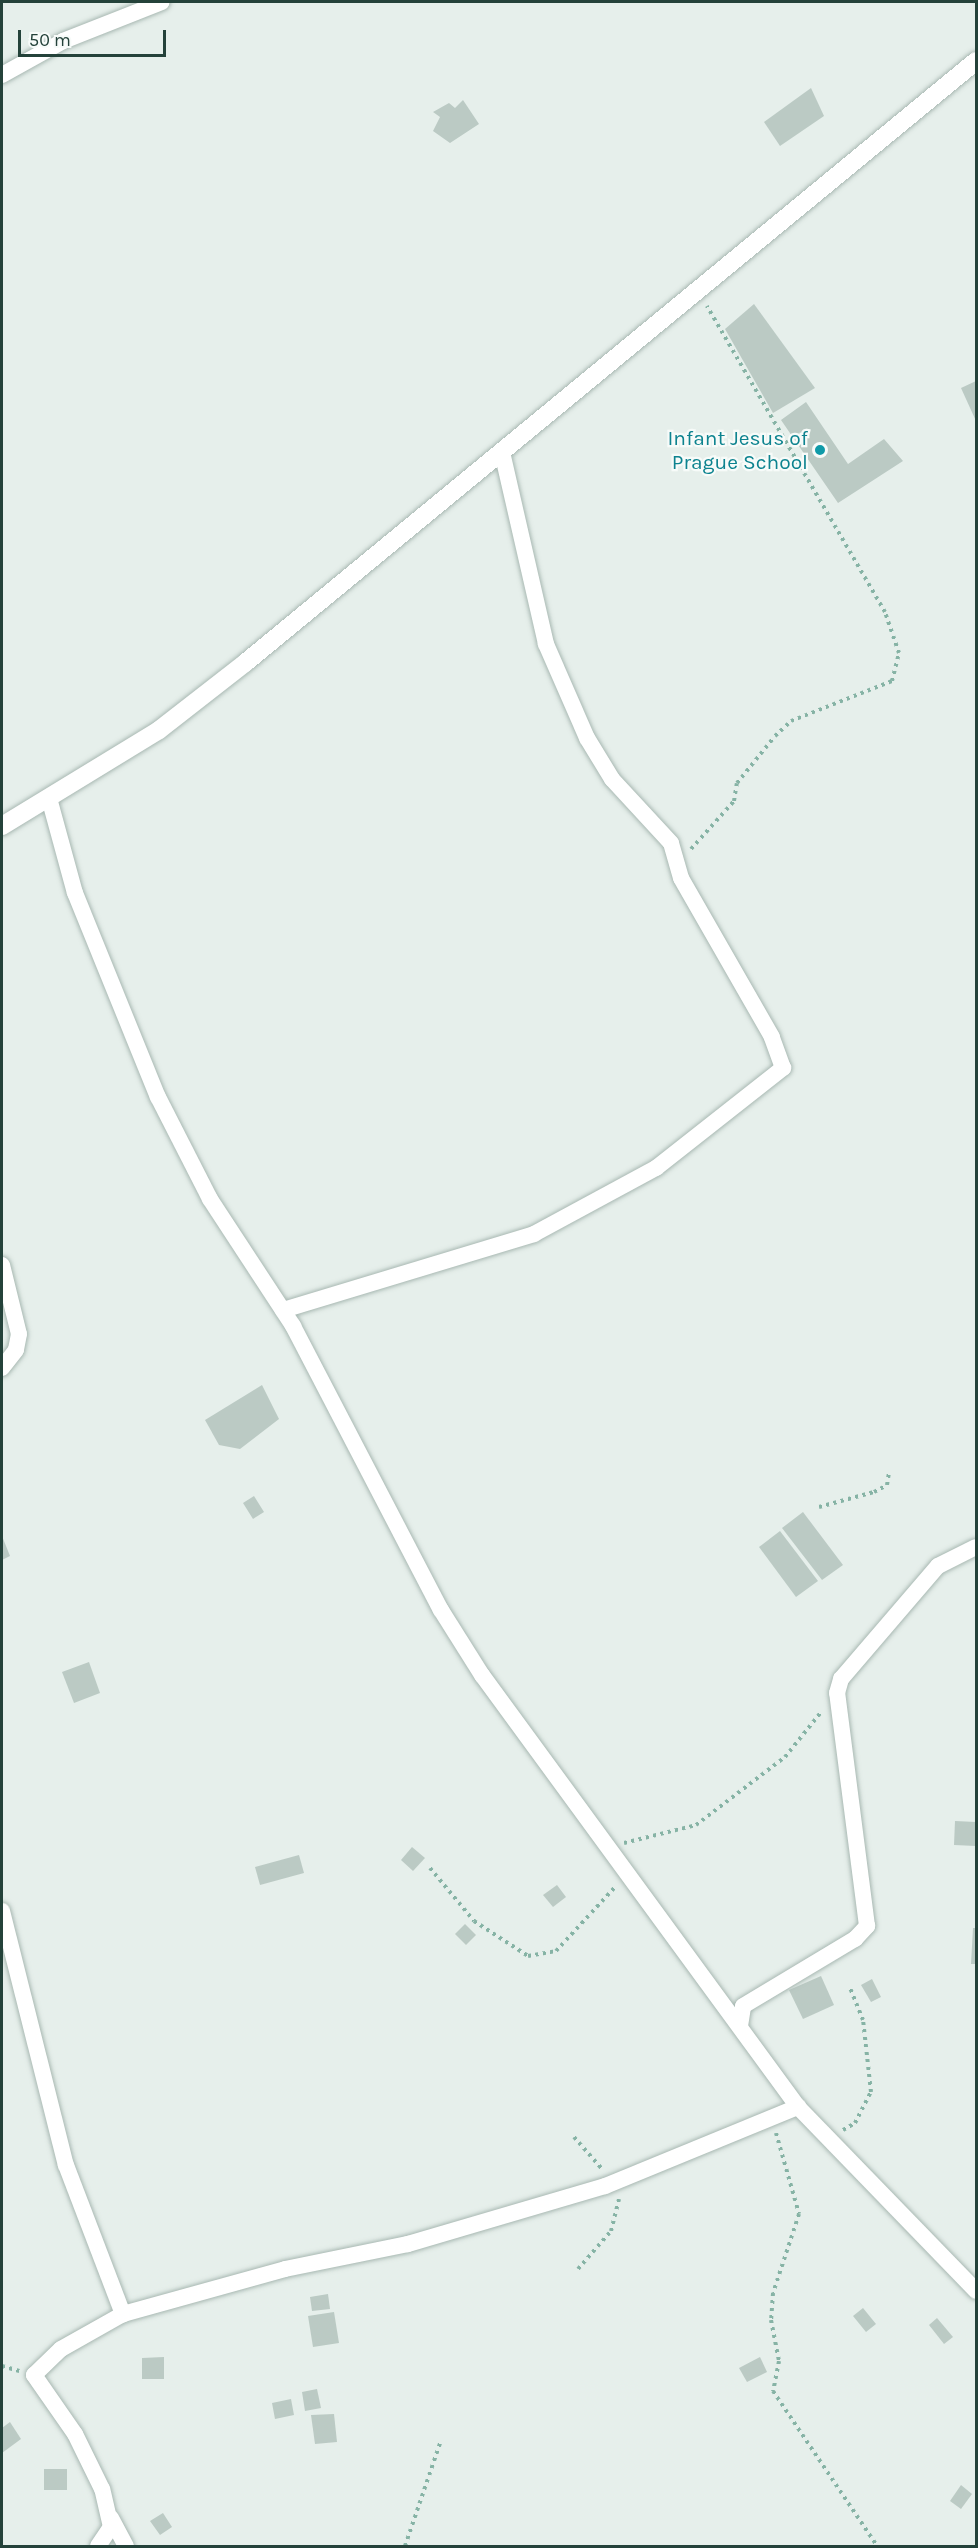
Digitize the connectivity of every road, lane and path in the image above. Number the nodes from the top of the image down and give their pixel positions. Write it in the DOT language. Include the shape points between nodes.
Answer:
graph roads {
  1 [pos="162,2"];
  2 [pos="976,61"];
  3 [pos="2,75"];
  4 [pos="698,291"];
  5 [pos="502,453"];
  6 [pos="49,798"];
  7 [pos="2,826"];
  8 [pos="676,861"];
  9 [pos="2,1265"];
  10 [pos="283,1310"];
  11 [pos="2,1368"];
  12 [pos="889,1473"];
  13 [pos="819,1507"];
  14 [pos="976,1547"];
  15 [pos="837,1697"];
  16 [pos="610,1850"];
  17 [pos="430,1868"];
  18 [pos="627,1874"];
  19 [pos="2,1911"];
  20 [pos="850,1988"];
  21 [pos="740,2026"];
  22 [pos="798,2107"];
  23 [pos="771,2122"];
  24 [pos="826,2139"];
  25 [pos="976,2291"];
  26 [pos="123,2314"];
  27 [pos="440,2443"];
  28 [pos="109,2512"];
  29 [pos="99,2547"];
  30 [pos="126,2547"];
  31 [pos="405,2547"];
  32 [pos="877,2547"];
  1 -- 3 [label="street" via="63,41"];
  2 -- 4 [label="street"];
  4 -- 5 [label="street"];
  4 -- 8 [label="path" via="885,612 899,653 892,681 791,721 737,783 734,801"];
  5 -- 6 [label="street" via="167,723"];
  5 -- 8 [label="street" via="518,537 555,667 599,761 663,833"];
  6 -- 7 [label="street"];
  6 -- 10 [label="street" via="75,892 158,1097 210,1199"];
  8 -- 10 [label="street" via="686,888 772,1037 783,1064 778,1075 656,1168 534,1234"];
  9 -- 11 [label="street" via="19,1334 16,1350"];
  10 -- 16 [label="street" via="441,1610"];
  12 -- 13 [label="path" via="887,1485 874,1492"];
  14 -- 15 [label="street" via="938,1566 856,1658 841,1679"];
  15 -- 16 [label="path" via="800,1732 785,1756 696,1825 630,1839"];
  15 -- 21 [label="street" via="867,1926 855,1940 743,2006"];
  16 -- 18 [label="street"];
  17 -- 18 [label="path" via="474,1921 528,1956 541,1957 568,1940"];
  18 -- 21 [label="street"];
  19 -- 26 [label="street" via="66,2165"];
  20 -- 24 [label="path" via="863,2020 871,2092 855,2123"];
  21 -- 22 [label="street"];
  22 -- 23 [label="street"];
  22 -- 24 [label="street"];
  23 -- 26 [label="street" via="497,2221 285,2269"];
  23 -- 32 [label="path" via="799,2214 772,2293 771,2320 779,2361 773,2391"];
  24 -- 25 [label="street"];
  26 -- 28 [label="street" via="61,2349 34,2375 91,2464"];
  27 -- 31 [label="path"];
  28 -- 29 [label="street" via="110,2534"];
  28 -- 30 [label="street"];
}
